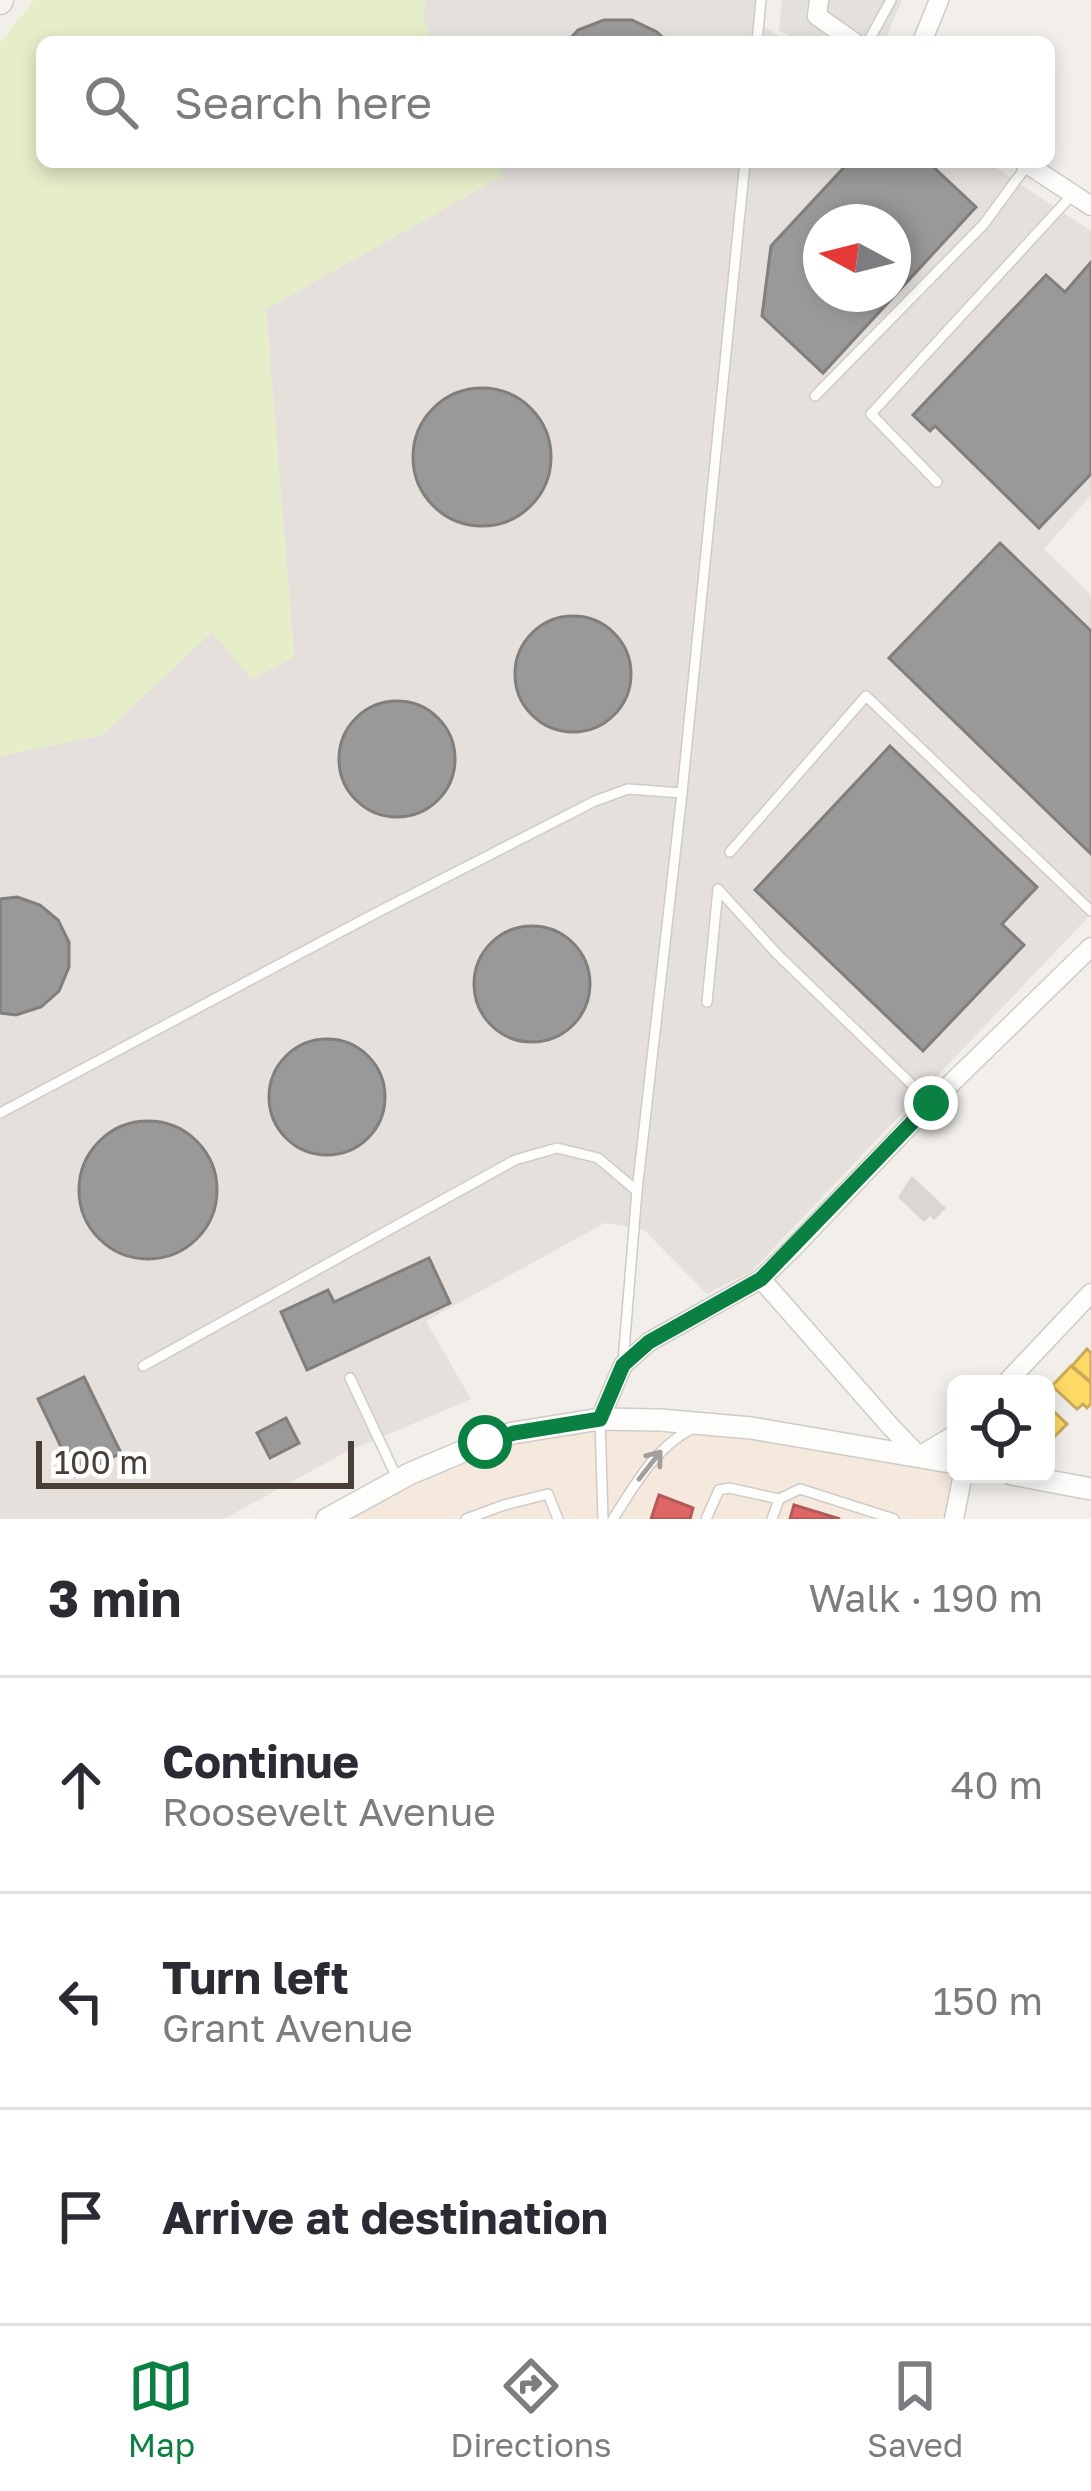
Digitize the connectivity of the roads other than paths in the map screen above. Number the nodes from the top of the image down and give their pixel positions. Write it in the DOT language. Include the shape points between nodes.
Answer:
graph roads {
  1 [pos="761,0"];
  2 [pos="819,0"];
  3 [pos="891,0"];
  4 [pos="939,0"];
  5 [pos="758,36"];
  6 [pos="846,36"];
  7 [pos="871,36"];
  8 [pos="924,36"];
  9 [pos="744,168"];
  10 [pos="1023,168"];
  11 [pos="1033,168"];
  12 [pos="1072,195"];
  13 [pos="1091,206"];
  14 [pos="815,396"];
  15 [pos="938,482"];
  16 [pos="682,793"];
  17 [pos="730,852"];
  18 [pos="1091,911"];
  19 [pos="1091,946"];
  20 [pos="707,1002"];
  21 [pos="931,1103"];
  22 [pos="0,1113"];
  23 [pos="637,1191"];
  24 [pos="761,1279"];
  25 [pos="1091,1293"];
  26 [pos="623,1365"];
  27 [pos="143,1366"];
  28 [pos="1014,1375"];
  29 [pos="350,1378"];
  30 [pos="600,1419"];
  31 [pos="701,1424"];
  32 [pos="947,1439"];
  33 [pos="919,1456"];
  34 [pos="947,1461"];
  35 [pos="398,1480"];
  36 [pos="1055,1482"];
  37 [pos="961,1483"];
  38 [pos="1091,1489"];
  39 [pos="779,1498"];
  40 [pos="504,1505"];
  41 [pos="327,1519"];
  42 [pos="466,1519"];
  43 [pos="509,1519"];
  44 [pos="558,1519"];
  45 [pos="603,1519"];
  46 [pos="613,1519"];
  47 [pos="706,1519"];
  48 [pos="772,1519"];
  49 [pos="894,1519"];
  50 [pos="954,1519"];
  1 -- 5 [label="lane"];
  2 -- 6 [label="street" via="818,16"];
  3 -- 7 [label="lane"];
  4 -- 8 [label="street"];
  9 -- 16 [label="lane"];
  10 -- 14 [label="lane" via="984,224"];
  11 -- 12 [label="street"];
  12 -- 13 [label="street"];
  12 -- 15 [label="lane" via="871,414"];
  16 -- 22 [label="lane" via="628,789 596,801"];
  16 -- 23 [label="lane"];
  17 -- 18 [label="lane" via="866,696"];
  19 -- 21 [label="street"];
  20 -- 21 [label="lane" via="718,889"];
  21 -- 24 [label="street"];
  23 -- 26 [label="lane"];
  23 -- 27 [label="lane" via="598,1158 557,1148 515,1160"];
  24 -- 26 [label="street"];
  24 -- 33 [label="street"];
  25 -- 28 [label="street"];
  26 -- 30 [label="street"];
  29 -- 35 [label="lane"];
  30 -- 31 [label="street"];
  30 -- 35 [label="street" via="514,1433"];
  30 -- 45 [label="lane"];
  31 -- 33 [label="street"];
  46 -- 31 [label="lane, one-way" via="662,1449"];
  32 -- 33 [label="street"];
  33 -- 34 [label="street"];
  35 -- 41 [label="street"];
  36 -- 38 [label="street"];
  37 -- 50 [label="street"];
  39 -- 47 [label="lane" via="719,1490"];
  39 -- 48 [label="lane"];
  39 -- 49 [label="lane" via="800,1489"];
  40 -- 42 [label="lane"];
  40 -- 43 [label="lane"];
  40 -- 44 [label="lane" via="548,1494"];
}
